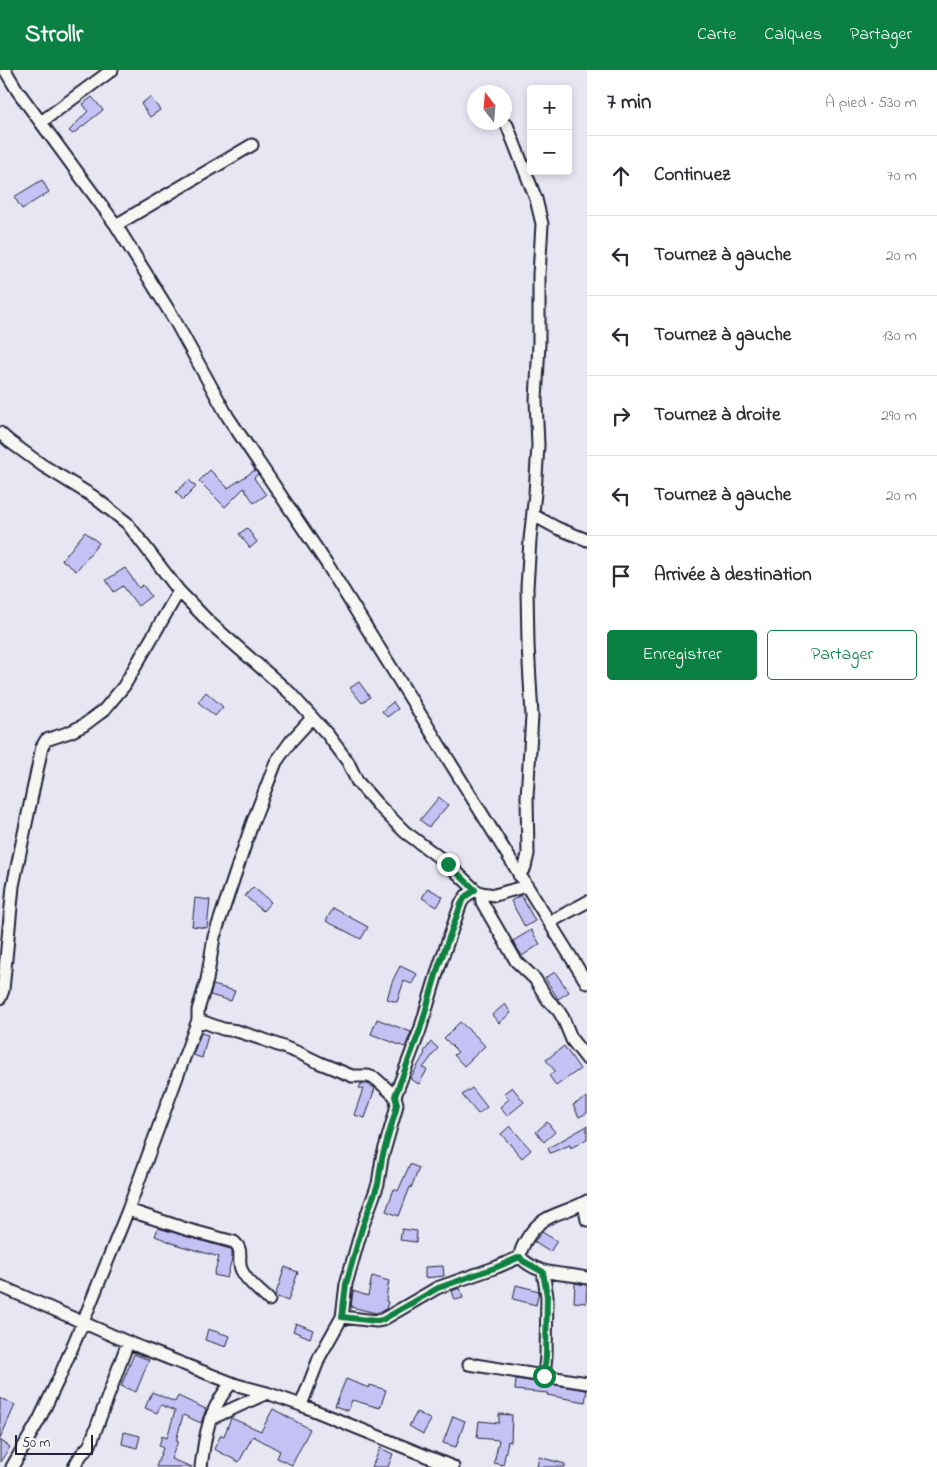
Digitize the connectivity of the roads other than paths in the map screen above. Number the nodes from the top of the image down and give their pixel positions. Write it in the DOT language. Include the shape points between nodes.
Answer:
graph roads {
  1 [pos="5,70"];
  2 [pos="112,70"];
  3 [pos="41,122"];
  4 [pos="509,130"];
  5 [pos="252,145"];
  6 [pos="116,225"];
  7 [pos="0,433"];
  8 [pos="533,515"];
  9 [pos="587,540"];
  10 [pos="179,591"];
  11 [pos="312,718"];
  12 [pos="519,875"];
  13 [pos="526,886"];
  14 [pos="478,892"];
  15 [pos="587,902"];
  16 [pos="550,922"];
  17 [pos="587,983"];
  18 [pos="0,998"];
  19 [pos="198,1020"];
  20 [pos="587,1059"];
  21 [pos="395,1096"];
  22 [pos="585,1202"];
  23 [pos="128,1210"];
  24 [pos="587,1220"];
  25 [pos="520,1257"];
  26 [pos="543,1272"];
  27 [pos="587,1278"];
  28 [pos="0,1286"];
  29 [pos="270,1300"];
  30 [pos="342,1317"];
  31 [pos="83,1322"];
  32 [pos="128,1342"];
  33 [pos="469,1364"];
  34 [pos="544,1376"];
  35 [pos="232,1383"];
  36 [pos="587,1383"];
  37 [pos="267,1393"];
  38 [pos="301,1405"];
  39 [pos="210,1419"];
  40 [pos="427,1462"];
  41 [pos="12,1467"];
  42 [pos="74,1467"];
  43 [pos="201,1467"];
  44 [pos="453,1467"];
  1 -- 3 [label="street"];
  2 -- 3 [label="street"];
  3 -- 6 [label="street"];
  4 -- 8 [label="street" via="536,199 542,224 536,400 538,445"];
  5 -- 6 [label="street"];
  6 -- 12 [label="street" via="228,416 327,564"];
  7 -- 10 [label="street" via="127,522"];
  8 -- 9 [label="street"];
  8 -- 12 [label="street" via="527,588 532,716 528,854"];
  10 -- 11 [label="street" via="210,623 290,693"];
  10 -- 18 [label="street" via="124,686 104,710 84,725 46,740 42,747 13,886"];
  11 -- 14 [label="street" via="328,735 348,762 357,781 377,804 405,832 448,864"];
  11 -- 19 [label="street" via="276,762 252,824 214,937"];
  12 -- 13 [label="street"];
  13 -- 14 [label="street" via="495,895"];
  13 -- 16 [label="street"];
  14 -- 20 [label="street" via="516,961 535,979 558,1010 572,1040"];
  14 -- 21 [label="street" via="466,896 461,904"];
  15 -- 16 [label="street"];
  16 -- 17 [label="street"];
  19 -- 21 [label="street" via="262,1039 352,1076 376,1079"];
  19 -- 23 [label="street"];
  21 -- 30 [label="street" via="397,1104 378,1184 346,1284"];
  22 -- 24 [label="street"];
  22 -- 25 [label="street" via="545,1218 530,1232"];
  23 -- 29 [label="street" via="239,1245 241,1271"];
  23 -- 31 [label="street"];
  25 -- 26 [label="street"];
  25 -- 30 [label="street" via="438,1288 382,1320"];
  26 -- 27 [label="street"];
  26 -- 34 [label="street" via="547,1296"];
  28 -- 31 [label="street"];
  30 -- 38 [label="street" via="320,1356"];
  31 -- 32 [label="street"];
  31 -- 41 [label="street" via="43,1412"];
  32 -- 35 [label="street"];
  32 -- 42 [label="street" via="90,1445"];
  33 -- 34 [label="street"];
  34 -- 36 [label="street"];
  35 -- 37 [label="street"];
  35 -- 39 [label="street"];
  37 -- 38 [label="street"];
  37 -- 39 [label="street"];
  38 -- 40 [label="street"];
  39 -- 43 [label="street"];
  40 -- 44 [label="street"];
}
